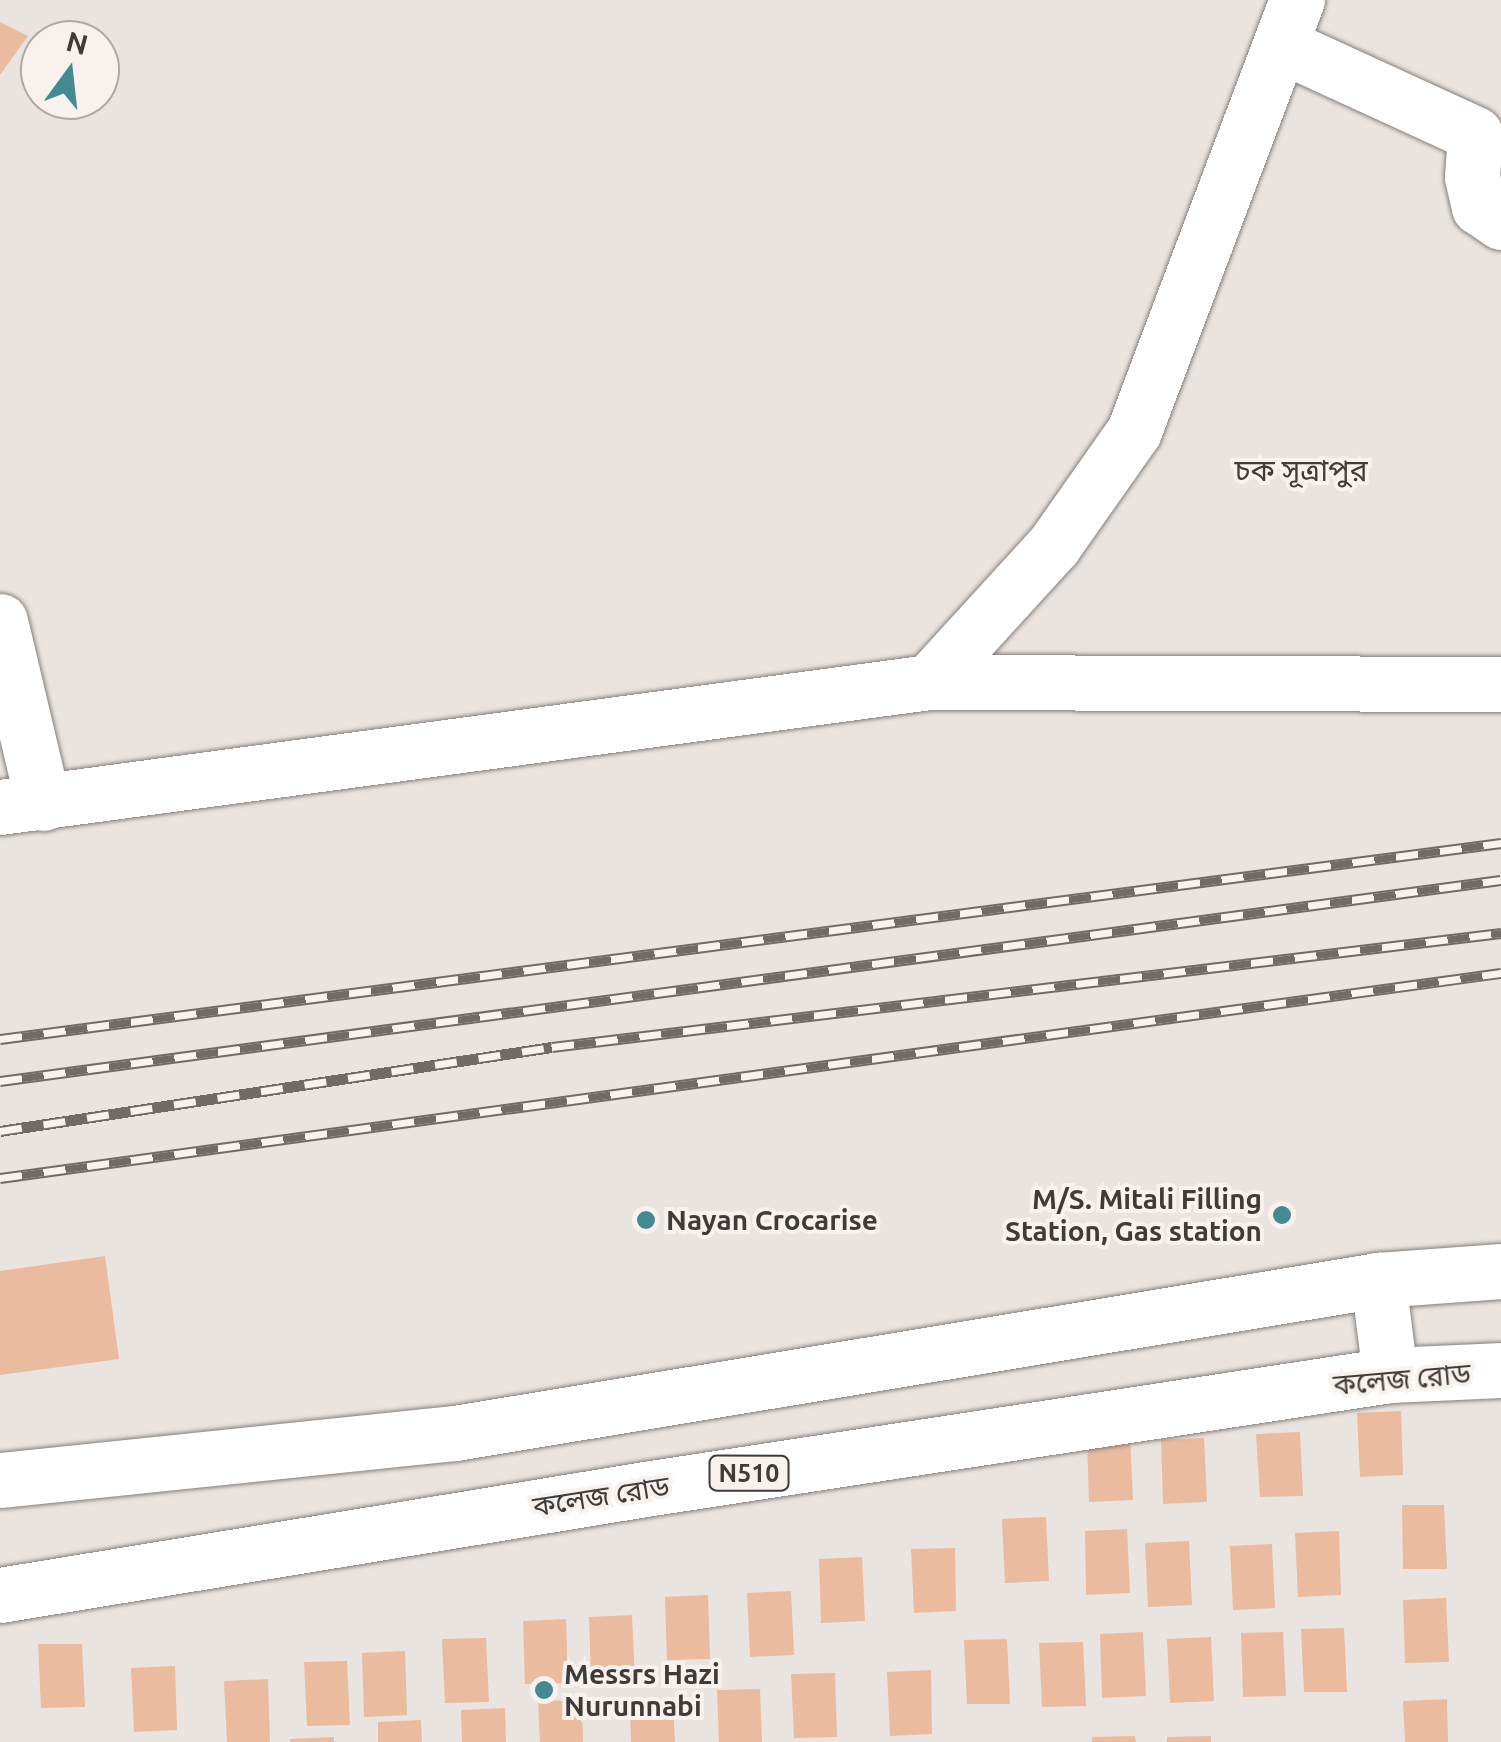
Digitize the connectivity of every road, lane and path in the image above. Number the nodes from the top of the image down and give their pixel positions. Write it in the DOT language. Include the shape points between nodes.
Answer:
graph roads {
  1 [pos="1289,23"];
  2 [pos="1501,222"];
  3 [pos="0,621"];
  4 [pos="929,682"];
  5 [pos="1501,684"];
  6 [pos="21,805"];
  7 [pos="1501,1271"];
  8 [pos="1378,1280"];
  9 [pos="1501,1370"];
  10 [pos="1390,1376"];
  11 [pos="0,1480"];
  12 [pos="0,1595"];
  1 -- 2 [label="main road" via="1475,134 1472,177 1480,207"];
  1 -- 4 [label="main road" via="1134,431 1054,545"];
  3 -- 6 [label="main road"];
  4 -- 5 [label="main road"];
  4 -- 6 [label="main road"];
  7 -- 8 [label="main road"];
  8 -- 10 [label="main road"];
  8 -- 11 [label="main road" via="455,1433"];
  9 -- 10 [label="main road, কলেজ রোড / N510"];
  10 -- 12 [label="main road, কলেজ রোড / N510"];
}
